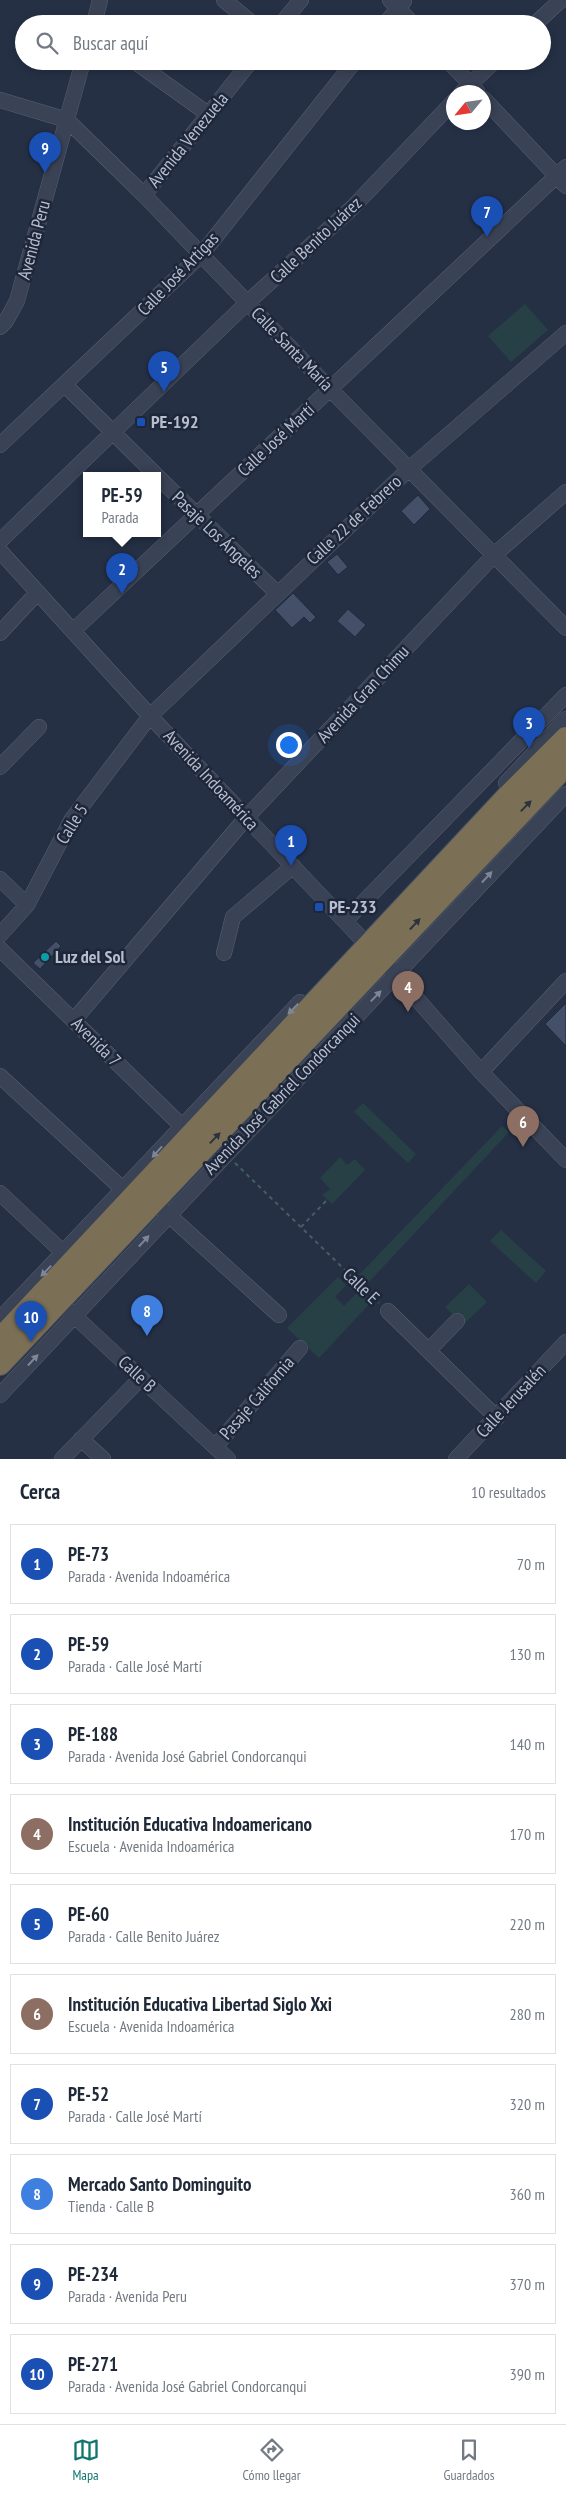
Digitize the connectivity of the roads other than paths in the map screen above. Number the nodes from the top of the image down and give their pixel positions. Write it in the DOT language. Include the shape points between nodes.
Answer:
graph roads {
  1 [pos="100,0"];
  2 [pos="224,0"];
  3 [pos="301,0"];
  4 [pos="561,0"];
  5 [pos="398,3"];
  6 [pos="96,15"];
  7 [pos="242,15"];
  8 [pos="288,15"];
  9 [pos="391,15"];
  10 [pos="407,15"];
  11 [pos="545,15"];
  12 [pos="81,70"];
  13 [pos="147,70"];
  14 [pos="243,70"];
  15 [pos="348,70"];
  16 [pos="455,70"];
  17 [pos="487,70"];
  18 [pos="466,85"];
  19 [pos="474,85"];
  20 [pos="0,100"];
  21 [pos="491,106"];
  22 [pos="446,109"];
  23 [pos="208,114"];
  24 [pos="67,120"];
  25 [pos="563,176"];
  26 [pos="144,195"];
  27 [pos="201,255"];
  28 [pos="247,303"];
  29 [pos="0,327"];
  30 [pos="566,333"];
  31 [pos="65,385"];
  32 [pos="331,390"];
  33 [pos="112,433"];
  34 [pos="0,444"];
  35 [pos="409,468"];
  36 [pos="152,472"];
  37 [pos="161,481"];
  38 [pos="566,492"];
  39 [pos="196,514"];
  40 [pos="0,541"];
  41 [pos="0,551"];
  42 [pos="494,555"];
  43 [pos="38,592"];
  44 [pos="277,593"];
  45 [pos="566,628"];
  46 [pos="74,630"];
  47 [pos="0,632"];
  48 [pos="566,695"];
  49 [pos="150,716"];
  50 [pos="566,719"];
  51 [pos="38,728"];
  52 [pos="566,738"];
  53 [pos="566,764"];
  54 [pos="0,767"];
  55 [pos="566,794"];
  56 [pos="246,818"];
  57 [pos="293,866"];
  58 [pos="0,879"];
  59 [pos="27,905"];
  60 [pos="345,921"];
  61 [pos="0,935"];
  62 [pos="0,949"];
  63 [pos="224,953"];
  64 [pos="377,955"];
  65 [pos="566,981"];
  66 [pos="74,1020"];
  67 [pos="481,1072"];
  68 [pos="0,1076"];
  69 [pos="186,1131"];
  70 [pos="566,1159"];
  71 [pos="1,1196"];
  72 [pos="144,1201"];
  73 [pos="68,1258"];
  74 [pos="60,1302"];
  75 [pos="388,1311"];
  76 [pos="279,1315"];
  77 [pos="0,1319"];
  78 [pos="457,1321"];
  79 [pos="0,1339"];
  80 [pos="566,1342"];
  81 [pos="300,1348"];
  82 [pos="428,1350"];
  83 [pos="0,1364"];
  84 [pos="141,1378"];
  85 [pos="0,1395"];
  86 [pos="496,1418"];
  87 [pos="81,1439"];
  88 [pos="215,1447"];
  89 [pos="62,1459"];
  90 [pos="103,1459"];
  91 [pos="228,1459"];
  92 [pos="456,1459"];
  1 -- 6 [label="street"];
  2 -- 7 [label="street"];
  3 -- 8 [label="street"];
  4 -- 11 [label="street"];
  5 -- 9 [label="street"];
  5 -- 10 [label="street"];
  12 -- 24 [label="street, Avenida Peru"];
  13 -- 23 [label="street"];
  14 -- 23 [label="street, Avenida Venezuela"];
  15 -- 27 [label="street, Calle José Artigas"];
  16 -- 18 [label="street"];
  17 -- 19 [label="street"];
  20 -- 24 [label="street, Calle Santa María"];
  21 -- 25 [label="street"];
  22 -- 28 [label="street, Calle Benito Juárez" via="353,207"];
  23 -- 26 [label="street, Avenida Venezuela"];
  24 -- 26 [label="street, Calle Santa María"];
  24 -- 29 [label="street, Avenida Peru" via="17,301"];
  25 -- 32 [label="street, Calle José Martí"];
  26 -- 27 [label="street, Calle Santa María"];
  27 -- 28 [label="street, Calle Santa María"];
  27 -- 31 [label="street, Calle José Artigas"];
  28 -- 32 [label="street, Calle Santa María"];
  28 -- 33 [label="street, Calle Benito Juárez"];
  30 -- 35 [label="street, Calle 22 de Febrero"];
  31 -- 33 [label="street, Pasaje Los Ángeles"];
  31 -- 34 [label="street, Calle José Artigas"];
  32 -- 35 [label="street, Calle Santa María"];
  32 -- 39 [label="street, Calle José Martí"];
  33 -- 36 [label="street, Pasaje Los Ángeles"];
  33 -- 40 [label="street, Calle Benito Juárez"];
  35 -- 42 [label="street, Calle Santa María"];
  35 -- 44 [label="street, Calle 22 de Febrero"];
  37 -- 39 [label="street, Pasaje Los Ángeles"];
  38 -- 42 [label="street, Avenida Gran Chimu"];
  39 -- 44 [label="street, Pasaje Los Ángeles"];
  39 -- 46 [label="street, Calle José Martí"];
  41 -- 43 [label="street, Avenida Indoamérica"];
  42 -- 45 [label="street, Calle Santa María"];
  42 -- 56 [label="street, Avenida Gran Chimu"];
  43 -- 46 [label="street, Avenida Indoamérica"];
  43 -- 47 [label="street"];
  44 -- 49 [label="street, Calle 22 de Febrero"];
  46 -- 49 [label="street, Avenida Indoamérica"];
  48 -- 60 [label="street"];
  49 -- 56 [label="street, Avenida Indoamérica"];
  49 -- 59 [label="street, Calle 5" via="72,819"];
  50 -- 64 [label="street, Avenida José Gabriel Condorcanqui"];
  51 -- 54 [label="street"];
  52 -- 64 [label="highway, Avenida José Gabriel Condorcanqui" via="509,795"];
  64 -- 53 [label="highway, Avenida José Gabriel Condorcanqui, one-way"];
  64 -- 55 [label="street, Avenida José Gabriel Condorcanqui, one-way"];
  56 -- 57 [label="street, Avenida Indoamérica"];
  56 -- 66 [label="street, Avenida Gran Chimu"];
  57 -- 60 [label="street, Avenida Indoamérica"];
  57 -- 63 [label="street" via="233,917"];
  58 -- 59 [label="street"];
  59 -- 61 [label="street, Calle 5"];
  60 -- 64 [label="street, Avenida Indoamérica"];
  62 -- 66 [label="street, Avenida 7"];
  64 -- 67 [label="street, Avenida Indoamérica"];
  64 -- 69 [label="highway, Avenida José Gabriel Condorcanqui, one-way"];
  72 -- 64 [label="highway, Avenida José Gabriel Condorcanqui, one-way"];
  72 -- 64 [label="street, Avenida José Gabriel Condorcanqui, one-way" via="226,1153"];
  65 -- 67 [label="street"];
  66 -- 69 [label="street, Avenida 7"];
  67 -- 70 [label="street, Avenida Indoamérica"];
  68 -- 72 [label="street"];
  69 -- 72 [label="highway, Avenida José Gabriel Condorcanqui, one-way"];
  71 -- 73 [label="street"];
  72 -- 73 [label="highway, Avenida José Gabriel Condorcanqui"];
  74 -- 72 [label="highway, Avenida José Gabriel Condorcanqui, one-way"];
  72 -- 76 [label="street"];
  73 -- 74 [label="highway, Avenida José Gabriel Condorcanqui"];
  73 -- 77 [label="street, Avenida José Gabriel Condorcanqui, one-way"];
  74 -- 79 [label="highway, Avenida José Gabriel Condorcanqui"];
  74 -- 83 [label="highway, Avenida José Gabriel Condorcanqui"];
  74 -- 84 [label="street, Calle B"];
  85 -- 74 [label="street, Avenida José Gabriel Condorcanqui, one-way"];
  75 -- 82 [label="street, Calle E"];
  78 -- 82 [label="street"];
  80 -- 86 [label="street, Calle Jerusalén"];
  81 -- 88 [label="street, Pasaje California"];
  82 -- 86 [label="street, Calle E"];
  84 -- 87 [label="street"];
  84 -- 88 [label="street, Calle B"];
  86 -- 92 [label="street, Calle Jerusalén"];
  87 -- 89 [label="street"];
  87 -- 90 [label="street"];
  88 -- 91 [label="street, Calle B"];
}
